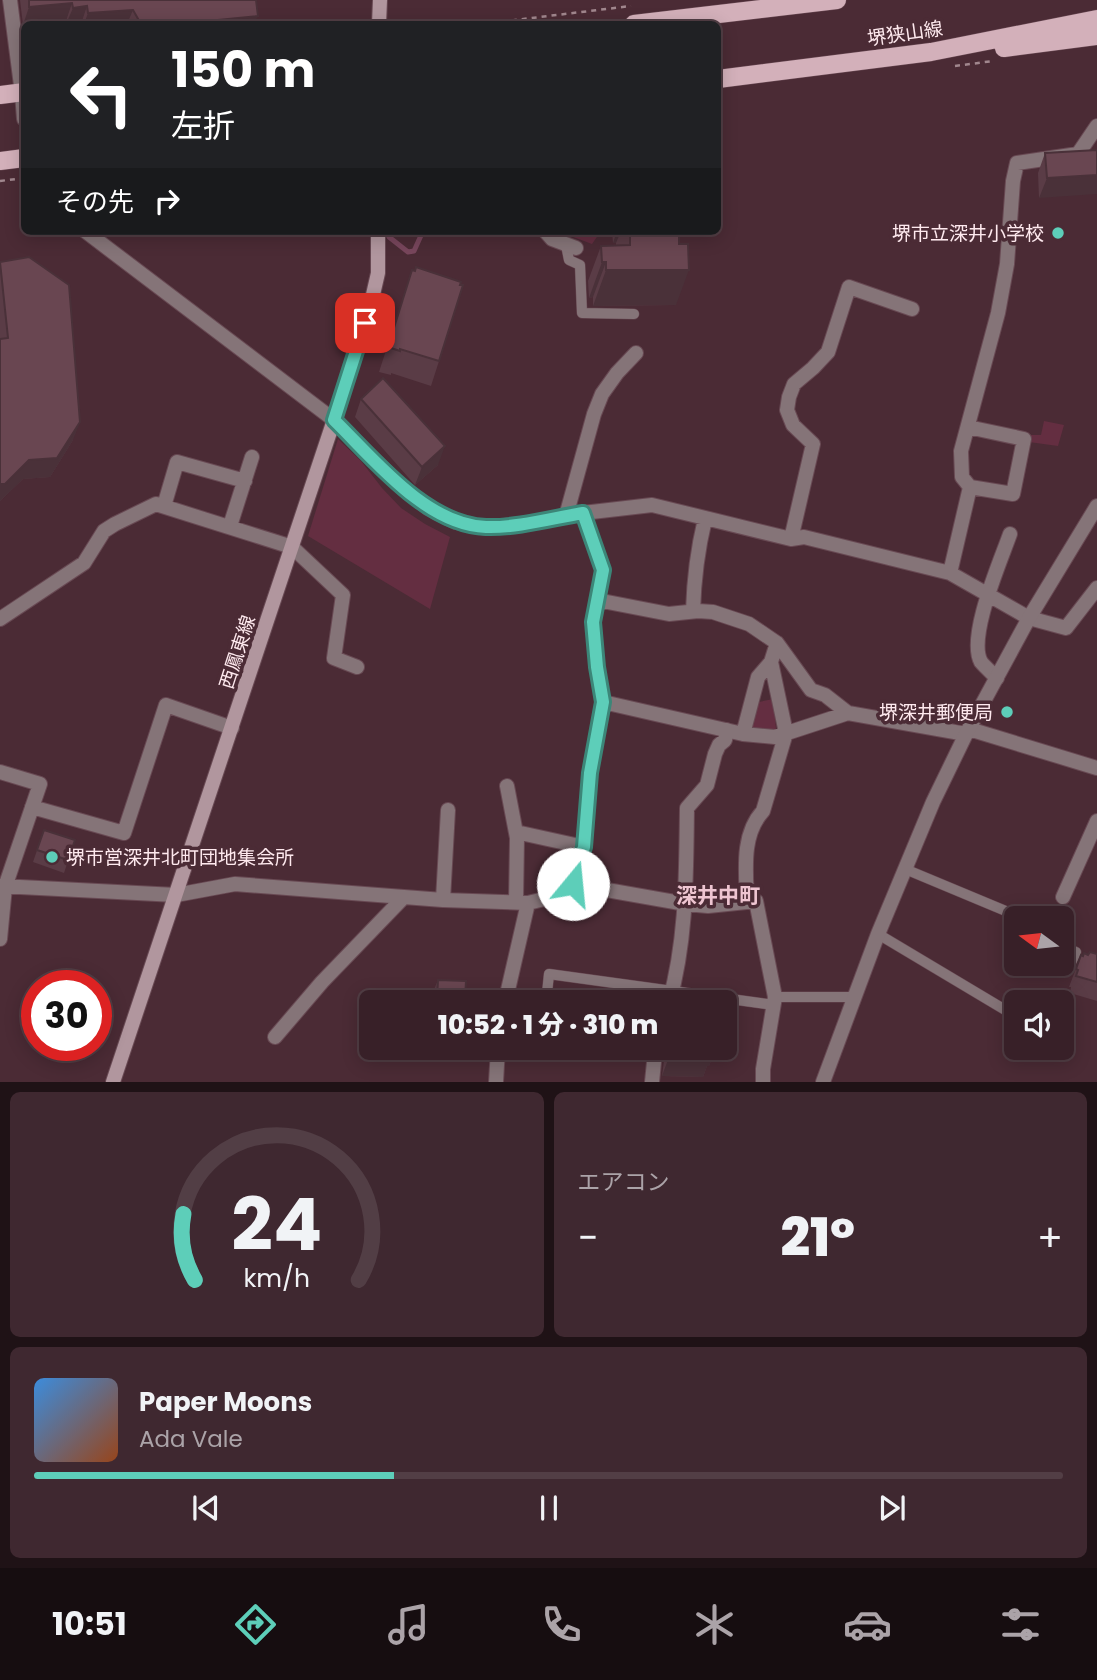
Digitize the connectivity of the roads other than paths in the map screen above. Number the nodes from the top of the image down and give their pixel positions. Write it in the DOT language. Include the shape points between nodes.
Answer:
graph roads {
  1 [pos="10,0"];
  2 [pos="380,0"];
  3 [pos="829,1"];
  4 [pos="1097,19"];
  5 [pos="379,21"];
  6 [pos="659,21"];
  7 [pos="1097,36"];
  8 [pos="931,52"];
  9 [pos="21,79"];
  10 [pos="721,79"];
  11 [pos="21,93"];
  12 [pos="0,95"];
  13 [pos="1097,126"];
  14 [pos="21,159"];
  15 [pos="0,161"];
  16 [pos="90,235"];
  17 [pos="378,235"];
  18 [pos="548,235"];
  19 [pos="571,246"];
  20 [pos="912,309"];
  21 [pos="634,314"];
  22 [pos="636,354"];
  23 [pos="334,420"];
  24 [pos="968,427"];
  25 [pos="252,457"];
  26 [pos="245,481"];
  27 [pos="970,487"];
  28 [pos="164,506"];
  29 [pos="1097,506"];
  30 [pos="583,513"];
  31 [pos="566,516"];
  32 [pos="705,519"];
  33 [pos="230,526"];
  34 [pos="1010,534"];
  35 [pos="791,539"];
  36 [pos="292,547"];
  37 [pos="950,573"];
  38 [pos="1097,588"];
  39 [pos="988,595"];
  40 [pos="597,600"];
  41 [pos="693,611"];
  42 [pos="1028,618"];
  43 [pos="0,619"];
  44 [pos="777,643"];
  45 [pos="771,662"];
  46 [pos="357,667"];
  47 [pos="997,678"];
  48 [pos="603,702"];
  49 [pos="848,713"];
  50 [pos="232,728"];
  51 [pos="727,730"];
  52 [pos="967,732"];
  53 [pos="786,733"];
  54 [pos="743,734"];
  55 [pos="1097,768"];
  56 [pos="0,772"];
  57 [pos="507,786"];
  58 [pos="32,807"];
  59 [pos="448,810"];
  60 [pos="1097,821"];
  61 [pos="516,832"];
  62 [pos="584,847"];
  63 [pos="905,869"];
  64 [pos="573,884"];
  65 [pos="2,886"];
  66 [pos="176,895"];
  67 [pos="404,897"];
  68 [pos="1063,897"];
  69 [pos="443,900"];
  70 [pos="747,902"];
  71 [pos="522,903"];
  72 [pos="686,904"];
  73 [pos="1004,910"];
  74 [pos="878,934"];
  75 [pos="0,939"];
  76 [pos="507,990"];
  77 [pos="547,990"];
  78 [pos="634,990"];
  79 [pos="672,990"];
  80 [pos="854,997"];
  81 [pos="737,1000"];
  82 [pos="774,1001"];
  83 [pos="1004,1009"];
  84 [pos="275,1037"];
  85 [pos="497,1060"];
  86 [pos="654,1060"];
  87 [pos="113,1082"];
  88 [pos="496,1082"];
  89 [pos="652,1082"];
  90 [pos="763,1082"];
  91 [pos="823,1082"];
  1 -- 9 [label="street"];
  2 -- 5 [label="main road"];
  3 -- 6 [label="main road"];
  4 -- 8 [label="main road, 堺狭山線"];
  7 -- 8 [label="main road" via="953,55"];
  8 -- 10 [label="main road, 堺狭山線"];
  11 -- 12 [label="main road"];
  13 -- 24 [label="street" via="1079,154 1017,163 998,313"];
  14 -- 15 [label="main road"];
  16 -- 23 [label="street"];
  17 -- 23 [label="main road, 西鳳東線" via="372,299"];
  18 -- 19 [label="street"];
  19 -- 21 [label="lane" via="569,261 580,265 582,313"];
  20 -- 35 [label="street" via="849,287 828,352 794,384 787,410 793,425 813,444"];
  22 -- 31 [label="street" via="602,394"];
  23 -- 31 [label="street" via="403,488 456,522 486,527"];
  23 -- 36 [label="main road, 西鳳東線"];
  24 -- 27 [label="street" via="961,451 962,477"];
  24 -- 27 [label="street" via="1024,439 1013,494"];
  25 -- 26 [label="street"];
  26 -- 28 [label="street" via="177,462"];
  26 -- 33 [label="street"];
  27 -- 37 [label="street"];
  28 -- 33 [label="street"];
  28 -- 43 [label="street" via="156,504 104,531 84,563"];
  29 -- 42 [label="street"];
  30 -- 31 [label="street"];
  30 -- 32 [label="street" via="652,505"];
  30 -- 40 [label="street" via="603,570"];
  32 -- 35 [label="street"];
  32 -- 41 [label="street" via="697,553"];
  33 -- 36 [label="street"];
  34 -- 39 [label="street"];
  35 -- 37 [label="street" via="804,537"];
  36 -- 46 [label="street" via="343,595 334,658"];
  36 -- 50 [label="main road, 西鳳東線"];
  37 -- 39 [label="street"];
  38 -- 42 [label="street" via="1066,628"];
  39 -- 42 [label="street"];
  39 -- 47 [label="street" via="978,646 981,661"];
  40 -- 41 [label="street" via="669,614"];
  40 -- 48 [label="street" via="593,622"];
  41 -- 44 [label="street" via="713,612 749,624"];
  42 -- 47 [label="street"];
  44 -- 45 [label="street"];
  44 -- 49 [label="street" via="811,690"];
  45 -- 53 [label="street"];
  45 -- 54 [label="street" via="758,677"];
  47 -- 52 [label="street"];
  48 -- 51 [label="street"];
  48 -- 62 [label="street" via="590,773"];
  49 -- 52 [label="street"];
  49 -- 53 [label="street"];
  50 -- 58 [label="street" via="166,705 124,833"];
  50 -- 66 [label="main road, 西鳳東線"];
  51 -- 54 [label="street"];
  51 -- 72 [label="street" via="707,785 687,808"];
  52 -- 55 [label="street"];
  52 -- 63 [label="street"];
  53 -- 54 [label="street" via="775,737"];
  53 -- 70 [label="street" via="763,811 754,820 748,844"];
  56 -- 58 [label="street" via="40,784"];
  57 -- 61 [label="street"];
  58 -- 65 [label="street"];
  59 -- 69 [label="street"];
  60 -- 68 [label="street"];
  61 -- 62 [label="street"];
  61 -- 71 [label="street"];
  62 -- 64 [label="street"];
  63 -- 73 [label="lane"];
  63 -- 74 [label="street" via="899,896"];
  64 -- 71 [label="street" via="552,897"];
  64 -- 72 [label="street"];
  65 -- 66 [label="street"];
  65 -- 75 [label="street"];
  66 -- 67 [label="street" via="235,884"];
  66 -- 87 [label="main road, 西鳳東線"];
  67 -- 69 [label="street"];
  67 -- 84 [label="street"];
  69 -- 71 [label="street"];
  70 -- 72 [label="street"];
  70 -- 82 [label="street" via="756,901"];
  71 -- 76 [label="street"];
  72 -- 79 [label="street"];
  74 -- 80 [label="street"];
  74 -- 83 [label="lane"];
  77 -- 78 [label="lane" via="549,974"];
  80 -- 82 [label="lane"];
  80 -- 91 [label="street"];
  81 -- 82 [label="lane"];
  82 -- 90 [label="street"];
  85 -- 88 [label="street"];
  86 -- 89 [label="street"];
}
